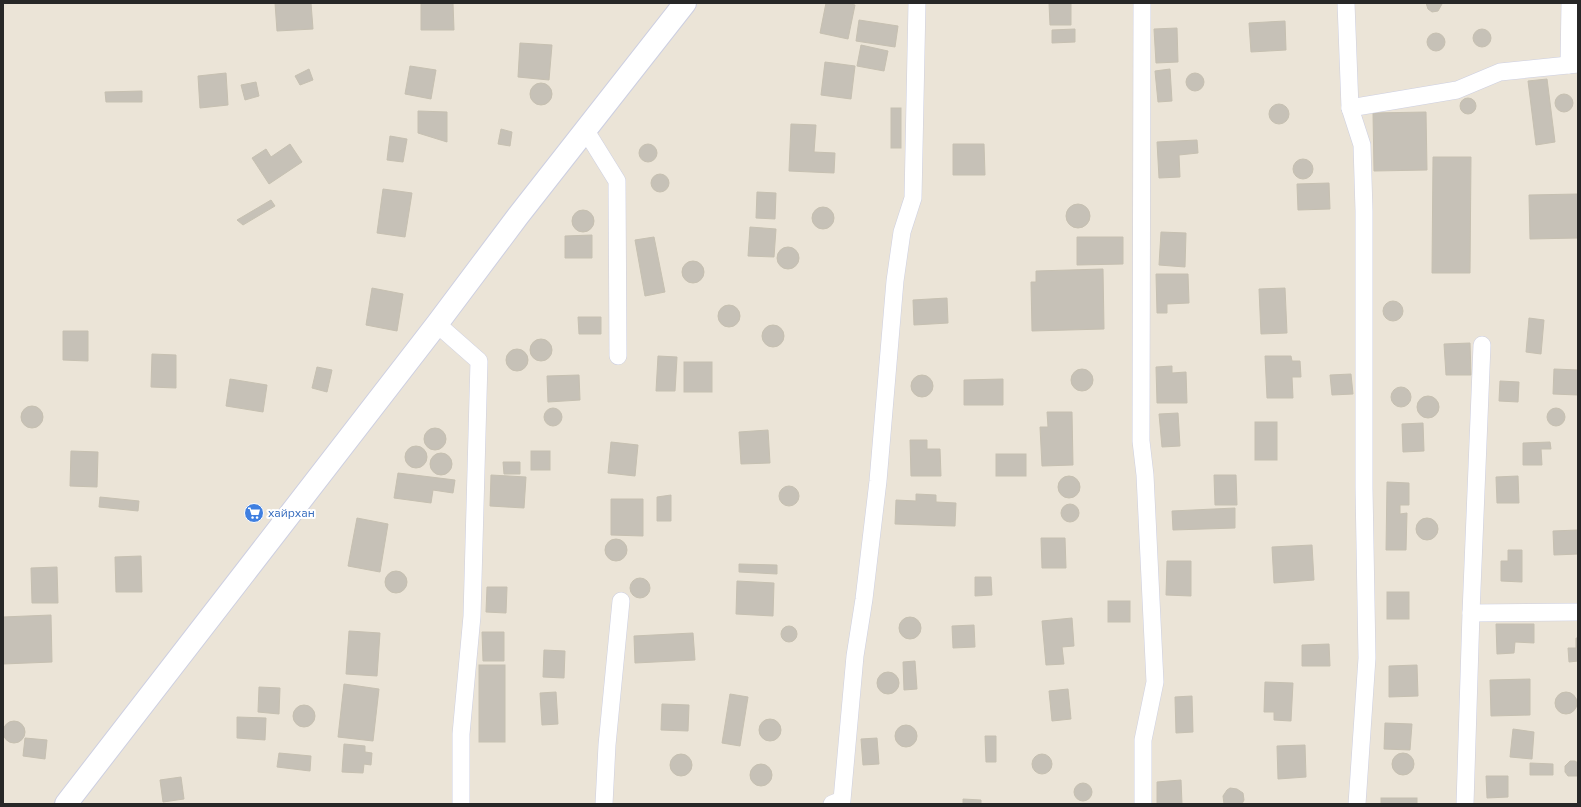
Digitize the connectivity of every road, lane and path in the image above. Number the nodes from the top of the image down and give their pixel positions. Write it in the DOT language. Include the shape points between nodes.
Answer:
graph roads {
  1 [pos="685,3"];
  2 [pos="917,3"];
  3 [pos="1142,3"];
  4 [pos="1346,3"];
  5 [pos="1570,3"];
  6 [pos="1573,64"];
  7 [pos="1350,108"];
  8 [pos="586,131"];
  9 [pos="437,324"];
  10 [pos="1482,345"];
  11 [pos="618,356"];
  12 [pos="621,601"];
  13 [pos="1578,612"];
  14 [pos="1471,613"];
  15 [pos="66,804"];
  16 [pos="461,804"];
  17 [pos="604,804"];
  18 [pos="832,804"];
  19 [pos="1143,804"];
  20 [pos="1357,804"];
  21 [pos="1465,804"];
  1 -- 8 [label="street"];
  2 -- 18 [label="street" via="913,198 902,232 895,281 878,481 855,656 842,800"];
  3 -- 19 [label="street" via="1141,441 1145,475 1154,682 1142,740"];
  4 -- 7 [label="street"];
  5 -- 6 [label="street"];
  6 -- 7 [label="street" via="1500,72 1457,90"];
  7 -- 20 [label="street" via="1362,145 1364,211 1367,658"];
  8 -- 9 [label="street"];
  8 -- 11 [label="street" via="617,181"];
  9 -- 15 [label="street"];
  9 -- 16 [label="street" via="479,361 472,616 462,734"];
  10 -- 14 [label="street"];
  12 -- 17 [label="street"];
  13 -- 14 [label="street"];
  14 -- 21 [label="street"];
}
